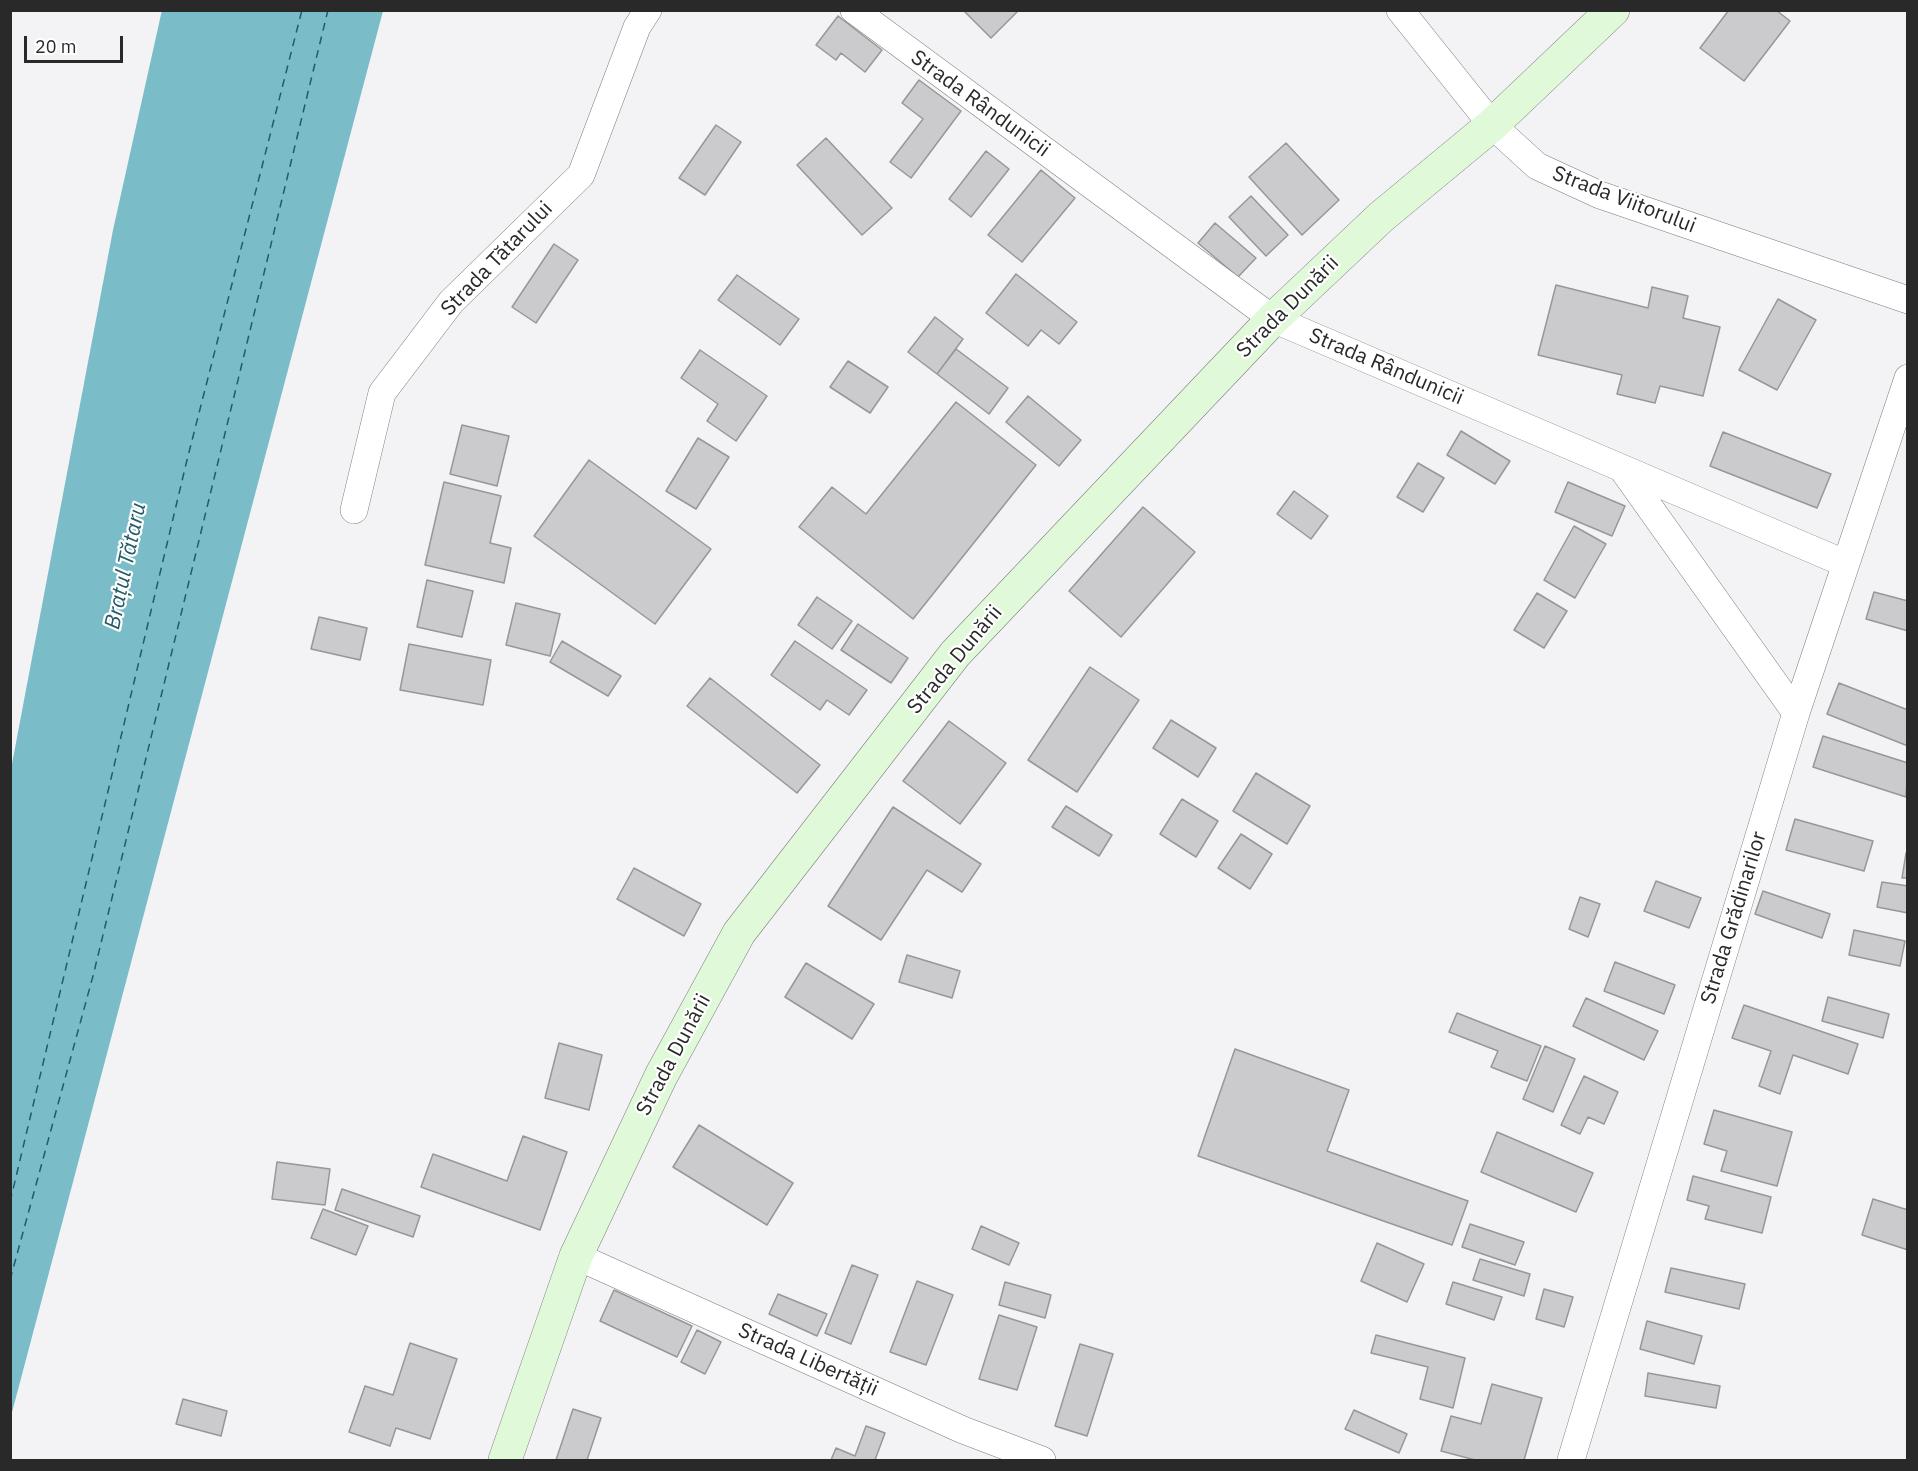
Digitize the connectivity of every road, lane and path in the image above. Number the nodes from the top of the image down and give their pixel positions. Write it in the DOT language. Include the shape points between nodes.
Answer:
graph roads {
  1 [pos="648,10"];
  2 [pos="854,10"];
  3 [pos="1400,10"];
  4 [pos="1613,10"];
  5 [pos="1492,125"];
  6 [pos="1908,300"];
  7 [pos="1273,319"];
  8 [pos="1908,378"];
  9 [pos="1623,469"];
  10 [pos="354,510"];
  11 [pos="1844,563"];
  12 [pos="1796,713"];
  13 [pos="576,1256"];
  14 [pos="505,1461"];
  15 [pos="1042,1461"];
  16 [pos="1571,1461"];
  1 -- 10 [label="street, Strada Tătarului" via="637,27 581,175 451,302 382,393"];
  2 -- 7 [label="street, Strada Rândunicii"];
  3 -- 5 [label="street, Strada Viitorului"];
  4 -- 5 [label="main road, Strada Dunării"];
  5 -- 6 [label="street, Strada Viitorului" via="1537,166 1600,195"];
  5 -- 7 [label="main road, Strada Dunării" via="1381,217"];
  7 -- 9 [label="street, Strada Rândunicii"];
  7 -- 13 [label="main road, Strada Dunării" via="955,654 739,933 661,1076"];
  8 -- 11 [label="street, Strada Grădinarilor"];
  9 -- 11 [label="street, Strada Rândunicii"];
  9 -- 12 [label="street"];
  11 -- 12 [label="street, Strada Grădinarilor"];
  12 -- 16 [label="street, Strada Grădinarilor"];
  13 -- 14 [label="main road, Strada Dunării"];
  13 -- 15 [label="street, Strada Libertății" via="963,1430"];
}
